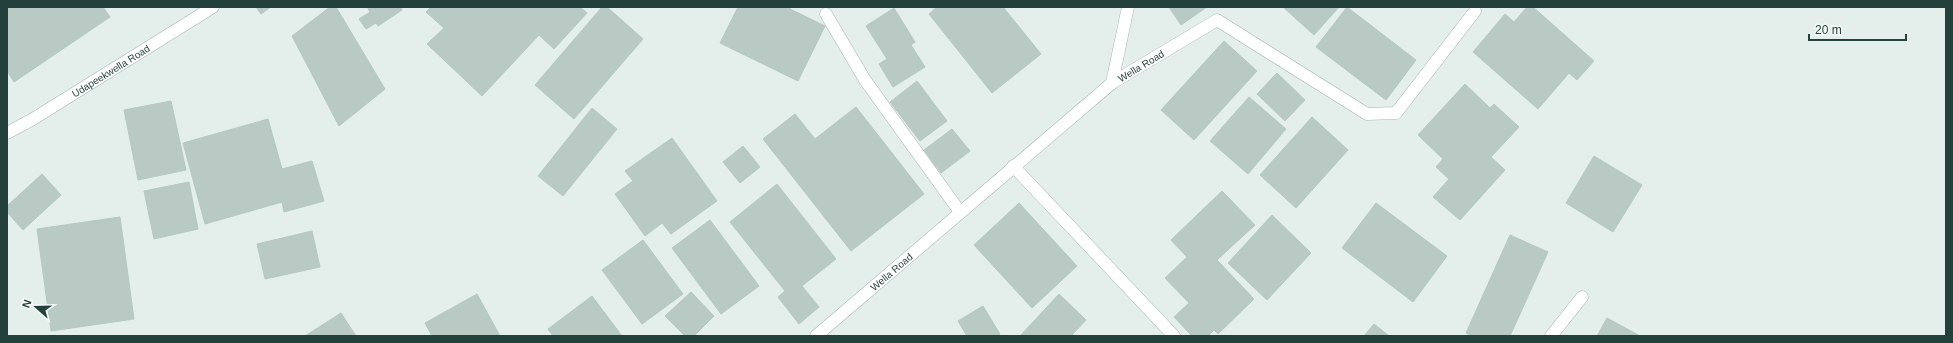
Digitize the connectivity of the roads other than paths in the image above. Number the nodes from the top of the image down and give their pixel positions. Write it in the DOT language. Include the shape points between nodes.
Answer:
graph roads {
  1 [pos="213,7"];
  2 [pos="1128,7"];
  3 [pos="1475,12"];
  4 [pos="826,14"];
  5 [pos="1112,83"];
  6 [pos="7,133"];
  7 [pos="1014,166"];
  8 [pos="960,212"];
  9 [pos="1582,297"];
  10 [pos="816,336"];
  11 [pos="1174,336"];
  12 [pos="1551,336"];
  1 -- 6 [label="street, Udapeekwella Road"];
  2 -- 5 [label="street"];
  3 -- 5 [label="street, Wella Road" via="1396,113 1367,114 1217,20"];
  4 -- 8 [label="street" via="865,80"];
  5 -- 7 [label="street, Wella Road"];
  7 -- 8 [label="street, Wella Road"];
  7 -- 11 [label="street"];
  8 -- 10 [label="street, Wella Road"];
  9 -- 12 [label="street"];
}
